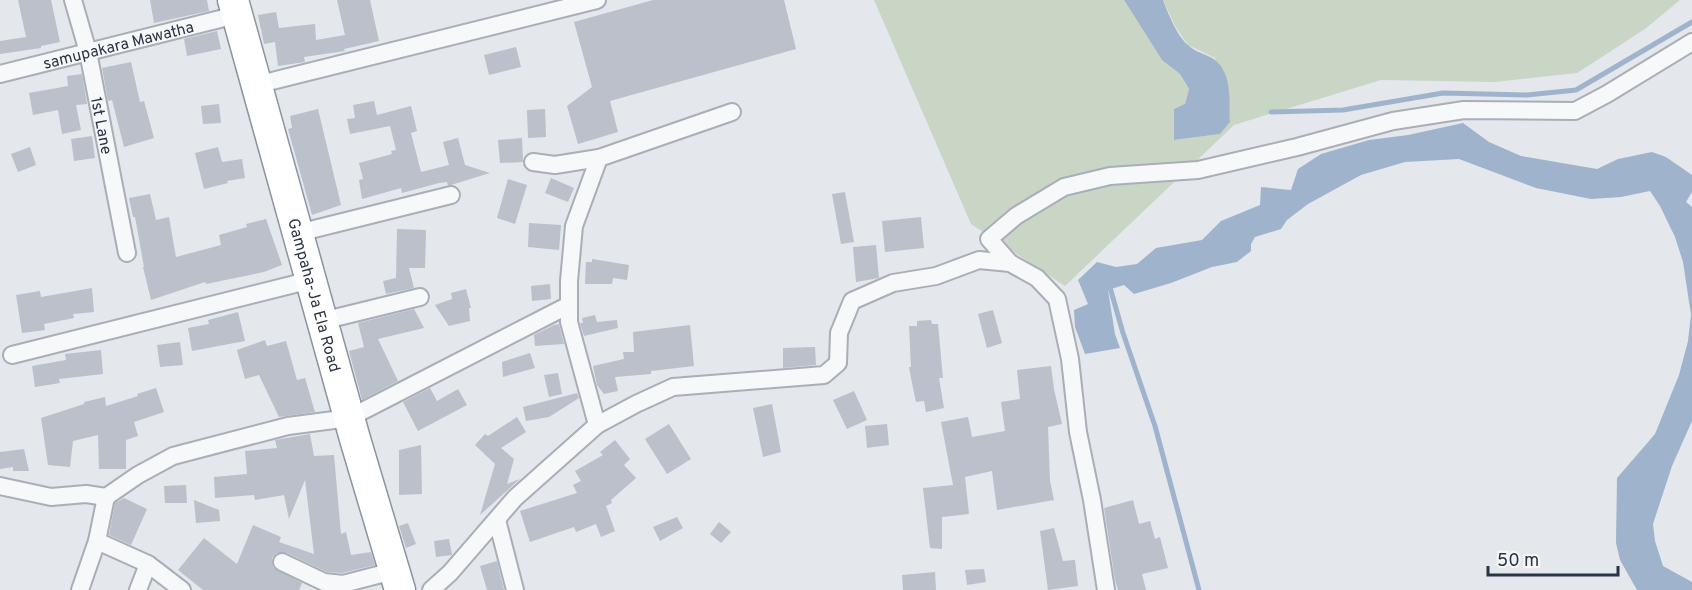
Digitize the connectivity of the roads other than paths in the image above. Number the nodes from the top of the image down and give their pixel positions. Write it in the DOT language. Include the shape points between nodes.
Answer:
graph roads {
  1 [pos="73,0"];
  2 [pos="597,0"];
  3 [pos="234,8"];
  4 [pos="1692,42"];
  5 [pos="88,52"];
  6 [pos="0,74"];
  7 [pos="256,85"];
  8 [pos="732,112"];
  9 [pos="599,158"];
  10 [pos="533,162"];
  11 [pos="451,195"];
  12 [pos="298,233"];
  13 [pos="127,253"];
  14 [pos="1010,263"];
  15 [pos="311,280"];
  16 [pos="420,297"];
  17 [pos="569,305"];
  18 [pos="322,321"];
  19 [pos="12,355"];
  20 [pos="349,418"];
  21 [pos="597,425"];
  22 [pos="0,486"];
  23 [pos="105,497"];
  24 [pos="497,520"];
  25 [pos="97,541"];
  26 [pos="282,562"];
  27 [pos="148,564"];
  28 [pos="397,580"];
  29 [pos="80,590"];
  30 [pos="138,590"];
  31 [pos="182,590"];
  32 [pos="431,590"];
  33 [pos="515,590"];
  34 [pos="1106,590"];
  1 -- 5 [label="street, 1st Lane"];
  2 -- 7 [label="street"];
  3 -- 5 [label="street, samupakara Mawatha"];
  3 -- 7 [label="highway, Gampaha-Ja Ela Road"];
  4 -- 14 [label="street" via="1575,111 1464,110 1393,121 1198,170 1110,176 1064,187 1016,216 989,239"];
  5 -- 6 [label="street, samupakara Mawatha"];
  5 -- 13 [label="street, 1st Lane"];
  7 -- 12 [label="highway, Gampaha-Ja Ela Road"];
  8 -- 9 [label="street"];
  9 -- 10 [label="street" via="555,165"];
  9 -- 17 [label="street" via="574,226"];
  11 -- 12 [label="street"];
  12 -- 15 [label="highway, Gampaha-Ja Ela Road"];
  14 -- 21 [label="street" via="980,260 936,276 894,283 852,301 839,333 838,363 824,375 674,387"];
  14 -- 34 [label="street" via="1037,278 1057,299"];
  15 -- 18 [label="highway, Gampaha-Ja Ela Road"];
  15 -- 19 [label="street"];
  16 -- 18 [label="street"];
  17 -- 20 [label="street"];
  17 -- 21 [label="street" via="569,322"];
  18 -- 20 [label="highway, Gampaha-Ja Ela Road"];
  20 -- 23 [label="street" via="288,426 173,456"];
  20 -- 28 [label="highway, Gampaha-Ja Ela Road"];
  21 -- 24 [label="street" via="515,498"];
  22 -- 23 [label="street" via="51,497"];
  23 -- 25 [label="street"];
  24 -- 32 [label="street"];
  24 -- 33 [label="street"];
  25 -- 27 [label="street"];
  25 -- 29 [label="street"];
  26 -- 28 [label="street" via="324,582"];
  27 -- 30 [label="street"];
  27 -- 31 [label="street"];
}
